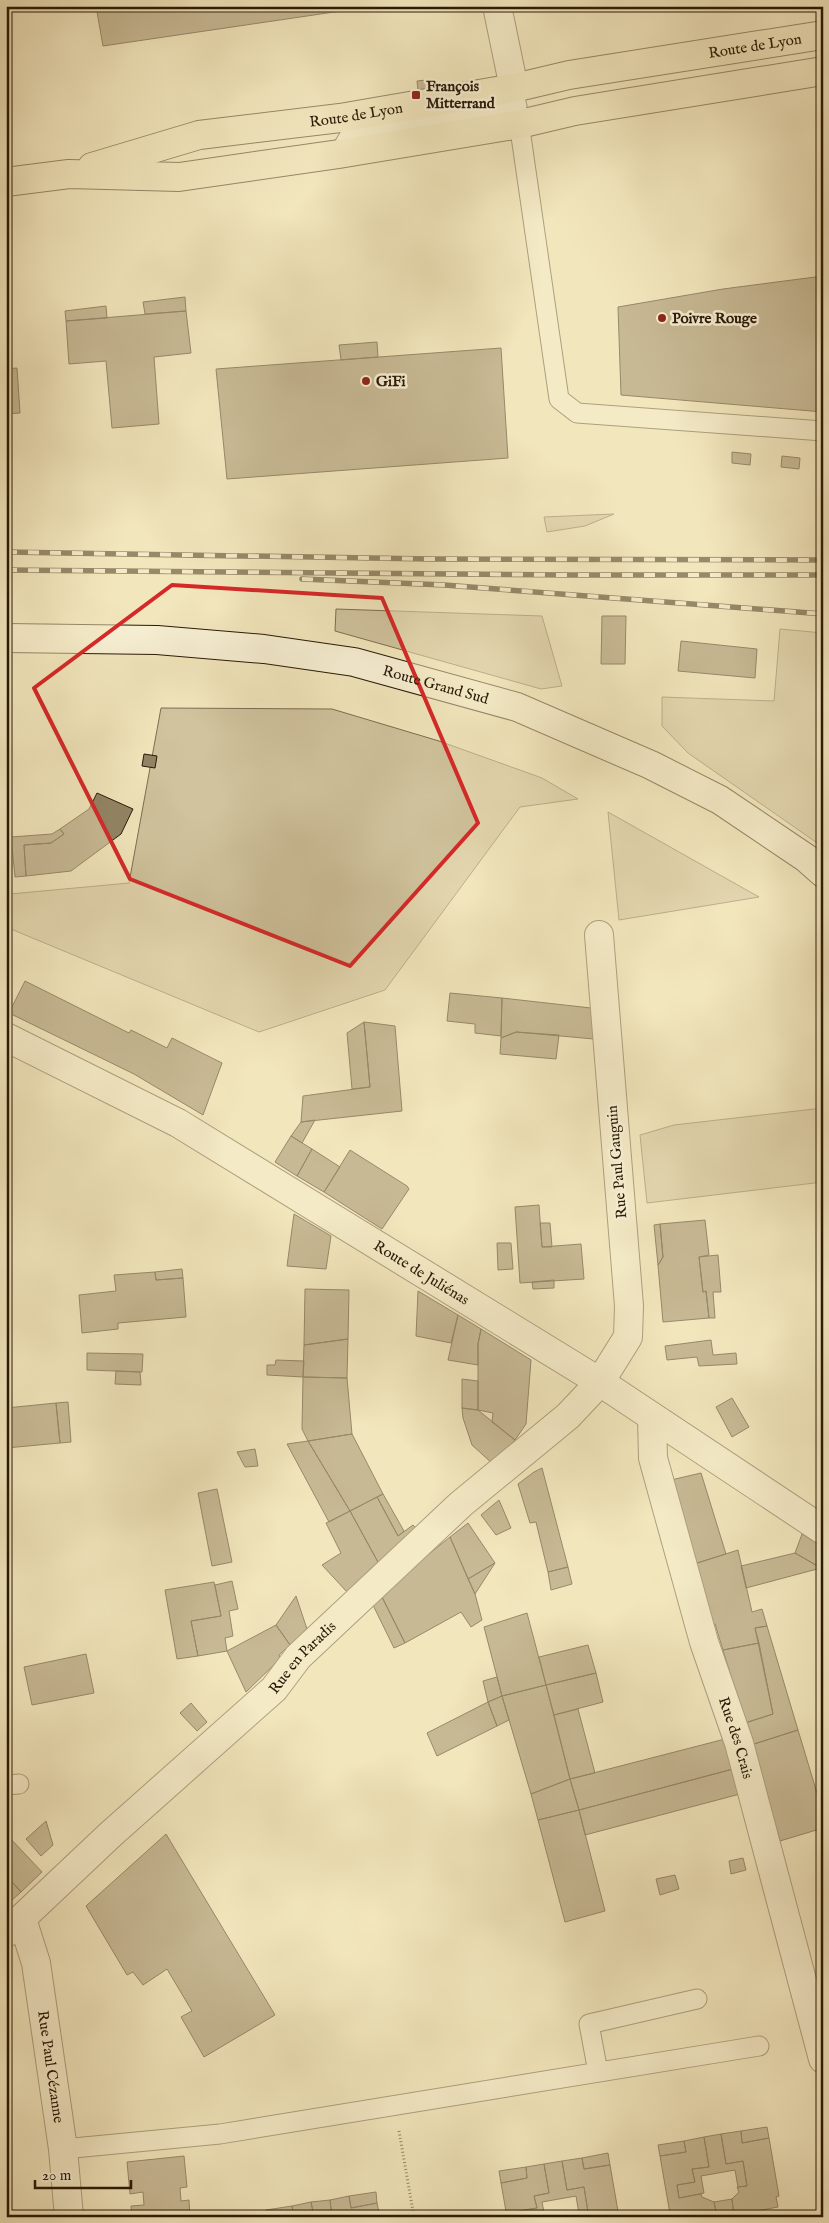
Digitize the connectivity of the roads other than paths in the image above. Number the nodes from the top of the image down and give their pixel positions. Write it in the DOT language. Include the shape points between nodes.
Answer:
graph roads {
  1 [pos="497,6"];
  2 [pos="823,35"];
  3 [pos="823,70"];
  4 [pos="470,95"];
  5 [pos="517,106"];
  6 [pos="339,154"];
  7 [pos="69,174"];
  8 [pos="6,182"];
  9 [pos="823,431"];
  10 [pos="6,638"];
  11 [pos="823,873"];
  12 [pos="599,935"];
  13 [pos="6,1036"];
  14 [pos="600,1382"];
  15 [pos="652,1418"];
  16 [pos="823,1530"];
  17 [pos="14,1926"];
  18 [pos="697,1999"];
  19 [pos="759,2046"];
  20 [pos="823,2059"];
  21 [pos="598,2072"];
  22 [pos="62,2149"];
  23 [pos="69,2217"];
  1 -- 5 [label="street"];
  2 -- 5 [label="main road, Route de Lyon" via="569,75"];
  3 -- 5 [label="main road, Route de Lyon" via="575,111"];
  4 -- 5 [label="main road, Route de Lyon"];
  4 -- 6 [label="lane" via="426,121 350,134"];
  4 -- 7 [label="main road, Route de Lyon" via="340,118 199,134"];
  5 -- 6 [label="main road, Route de Lyon" via="431,139"];
  5 -- 9 [label="lane" via="559,400 577,413"];
  6 -- 7 [label="main road, Route de Lyon" via="179,177"];
  7 -- 8 [label="main road, Route de Lyon"];
  10 -- 11 [label="street, Route Grand Sud" via="158,640 264,650 354,662 517,706 651,765 712,796 806,858"];
  12 -- 14 [label="street, Rue Paul Gauguin" via="629,1306 628,1337"];
  13 -- 14 [label="street, Route de Juliénas" via="178,1123"];
  14 -- 15 [label="street, Route de Juliénas"];
  14 -- 17 [label="street, Rue en Paradis" via="568,1416 461,1504 298,1657 274,1689 111,1834"];
  15 -- 16 [label="street, Route de Juliénas"];
  15 -- 20 [label="street, Rue des Crais" via="653,1458 704,1642 739,1743"];
  17 -- 22 [label="street, Rue Paul Cézanne" via="36,1963"];
  18 -- 21 [label="lane" via="589,2024"];
  19 -- 21 [label="lane"];
  21 -- 22 [label="lane" via="220,2134"];
  22 -- 23 [label="street, Rue Paul Cézanne"];
}
